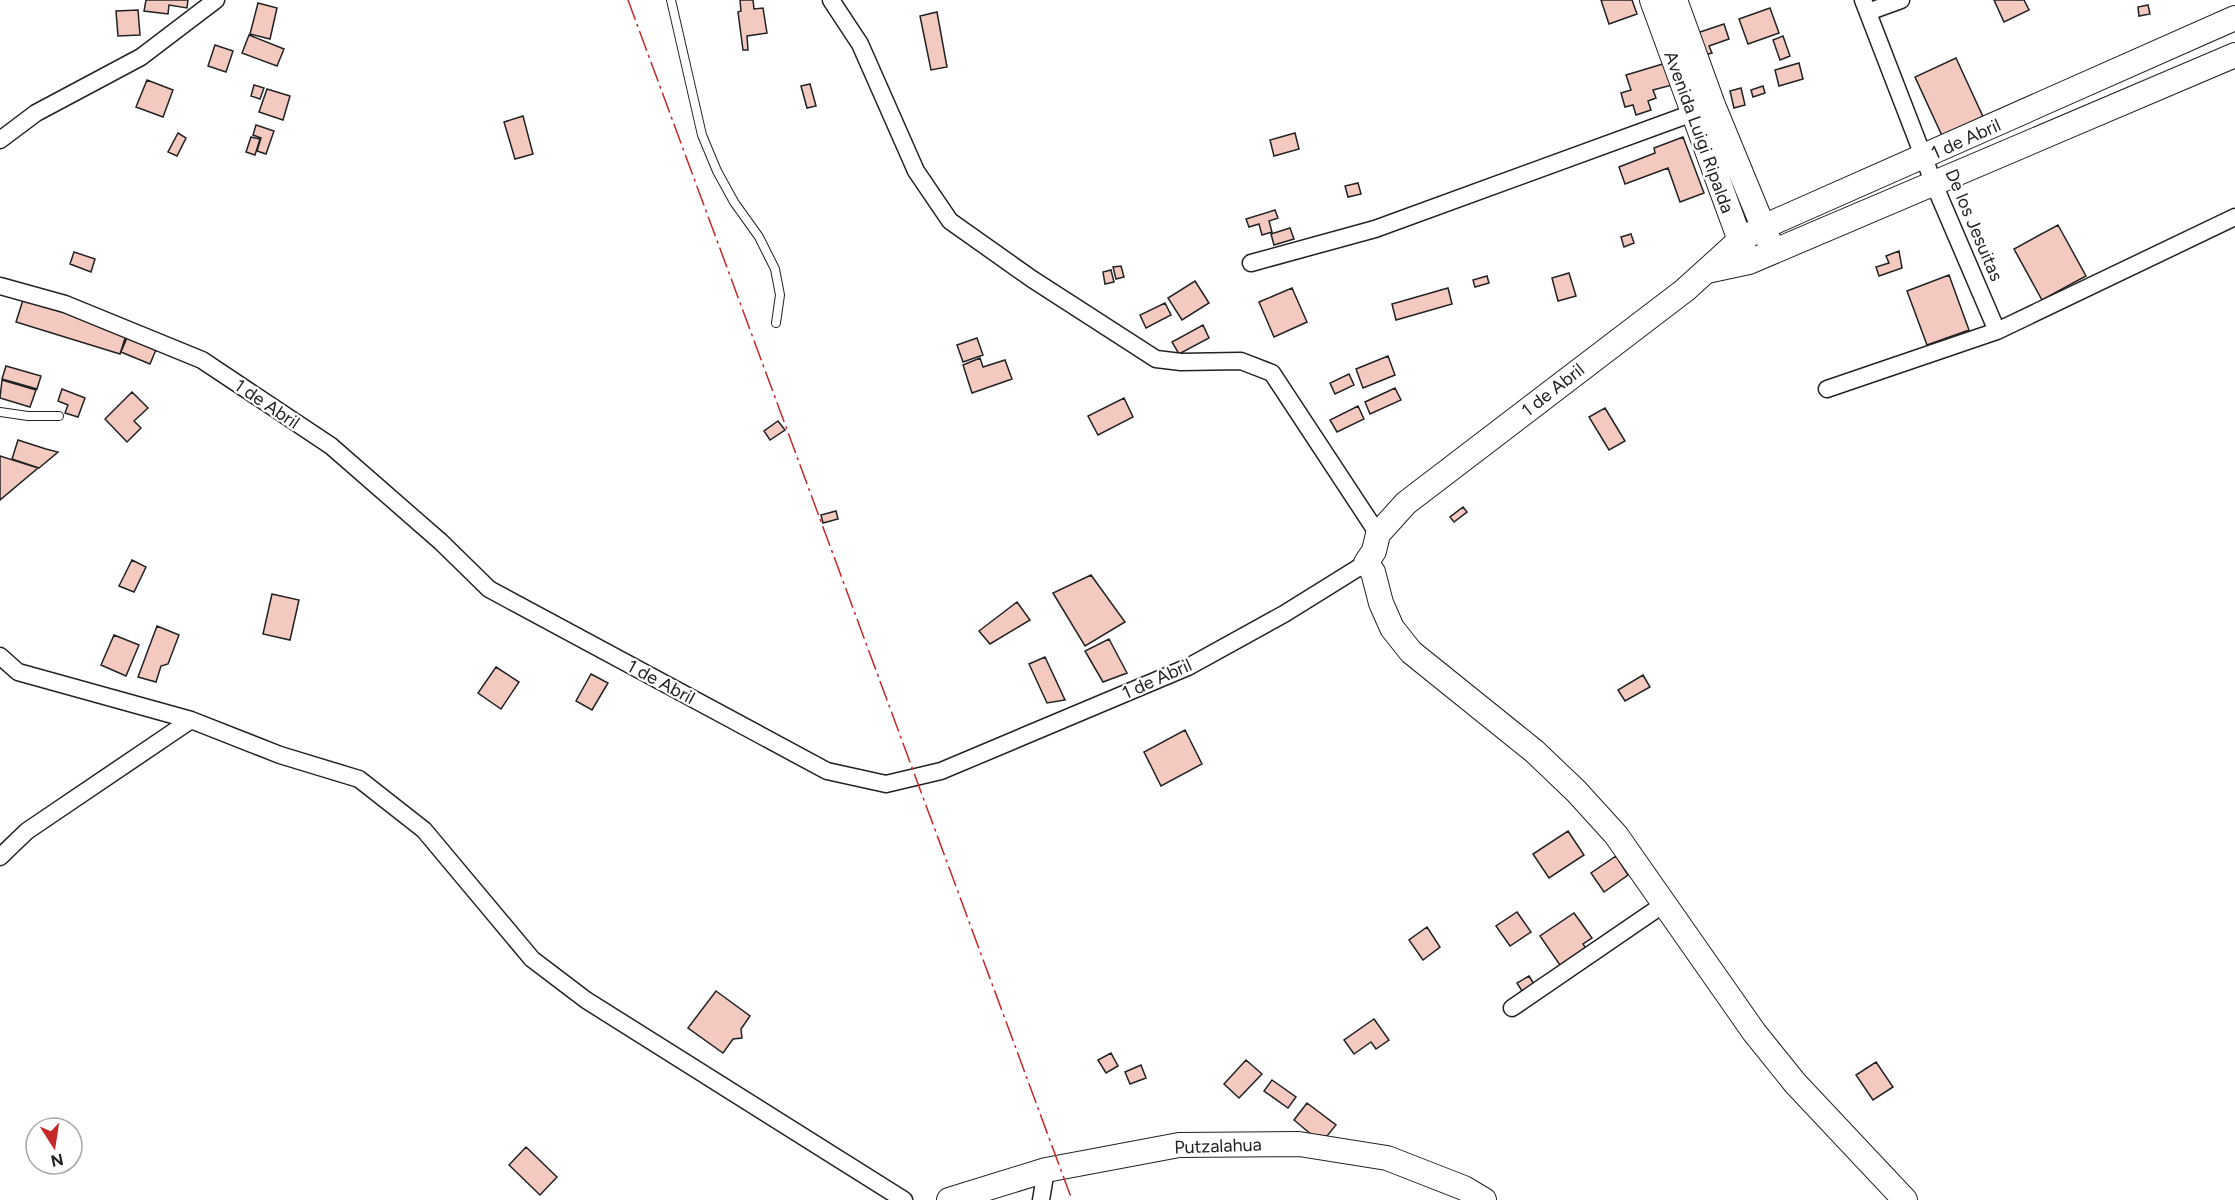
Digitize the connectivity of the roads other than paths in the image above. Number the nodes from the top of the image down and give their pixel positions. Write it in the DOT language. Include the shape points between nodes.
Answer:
graph roads {
  1 [pos="216,0"];
  2 [pos="671,0"];
  3 [pos="831,0"];
  4 [pos="1652,0"];
  5 [pos="1675,0"];
  6 [pos="1901,0"];
  7 [pos="1866,6"];
  8 [pos="2235,18"];
  9 [pos="2235,55"];
  10 [pos="1703,109"];
  11 [pos="0,140"];
  12 [pos="1924,157"];
  13 [pos="1934,184"];
  14 [pos="2235,217"];
  15 [pos="1763,227"];
  16 [pos="1774,251"];
  17 [pos="1744,252"];
  18 [pos="1251,263"];
  19 [pos="0,286"];
  20 [pos="776,322"];
  21 [pos="1997,331"];
  22 [pos="1827,389"];
  23 [pos="0,412"];
  24 [pos="59,416"];
  25 [pos="1378,534"];
  26 [pos="1366,563"];
  27 [pos="0,656"];
  28 [pos="191,720"];
  29 [pos="0,857"];
  30 [pos="1664,904"];
  31 [pos="1512,1008"];
  32 [pos="1047,1170"];
  33 [pos="904,1200"];
  34 [pos="949,1200"];
  35 [pos="1041,1200"];
  36 [pos="1484,1200"];
  37 [pos="1905,1200"];
  1 -- 11 [label="street" via="141,57 36,113"];
  2 -- 20 [label="lane" via="702,135 717,171 775,269 780,295"];
  3 -- 25 [label="street" via="860,44 916,171 950,221 1155,359 1241,361 1272,373"];
  4 -- 10 [label="street, Avenida Luigi Ripalda"];
  5 -- 10 [label="street, Avenida Luigi Ripalda"];
  6 -- 7 [label="street"];
  7 -- 12 [label="street, De los Jesuitas"];
  8 -- 12 [label="street, 1 de Abril"];
  9 -- 13 [label="street, 1 de Abril"];
  10 -- 15 [label="street, Avenida Luigi Ripalda"];
  10 -- 17 [label="street, Avenida Luigi Ripalda"];
  10 -- 18 [label="street" via="1375,229"];
  12 -- 13 [label="street, De los Jesuitas"];
  12 -- 15 [label="street, 1 de Abril"];
  13 -- 16 [label="street, 1 de Abril"];
  13 -- 21 [label="street, De los Jesuitas"];
  14 -- 21 [label="street"];
  15 -- 16 [label="street, Avenida Luigi Ripalda"];
  15 -- 17 [label="street, 1 de Abril"];
  16 -- 17 [label="street, 1 de Abril"];
  17 -- 25 [label="street, 1 de Abril" via="1704,272 1406,503"];
  19 -- 26 [label="street, 1 de Abril" via="65,304 202,360 330,446 489,589 827,771 886,784 941,771 1188,667"];
  21 -- 22 [label="street"];
  23 -- 24 [label="lane"];
  25 -- 26 [label="street"];
  26 -- 30 [label="street" via="1373,572 1392,628 1411,652 1534,751 1576,791 1616,835"];
  27 -- 28 [label="street" via="18,672"];
  28 -- 29 [label="street" via="27,831"];
  28 -- 33 [label="street" via="280,755 359,780 424,830 532,959 586,1000"];
  30 -- 31 [label="street"];
  30 -- 37 [label="street" via="1760,1041"];
  32 -- 34 [label="street, Putzalahua"];
  32 -- 35 [label="street"];
  32 -- 36 [label="street, Putzalahua" via="1179,1145 1299,1144 1387,1158 1464,1188"];
}
